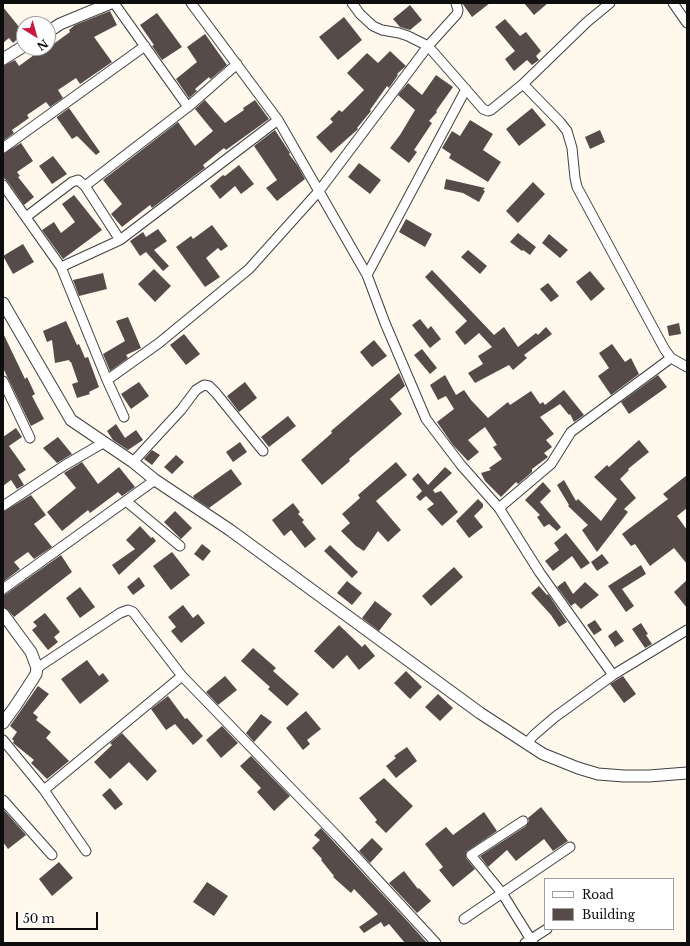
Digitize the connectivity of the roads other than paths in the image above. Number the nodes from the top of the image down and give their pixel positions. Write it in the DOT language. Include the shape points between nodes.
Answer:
graph roads {
  1 [pos="110,3"];
  2 [pos="114,3"];
  3 [pos="191,3"];
  4 [pos="352,3"];
  5 [pos="456,3"];
  6 [pos="610,3"];
  7 [pos="673,3"];
  8 [pos="687,23"];
  9 [pos="56,27"];
  10 [pos="145,46"];
  11 [pos="428,46"];
  12 [pos="16,51"];
  13 [pos="3,59"];
  14 [pos="237,64"];
  15 [pos="523,84"];
  16 [pos="466,89"];
  17 [pos="188,107"];
  18 [pos="278,120"];
  19 [pos="3,148"];
  20 [pos="3,185"];
  21 [pos="85,186"];
  22 [pos="319,191"];
  23 [pos="26,217"];
  24 [pos="120,240"];
  25 [pos="61,267"];
  26 [pos="367,275"];
  27 [pos="3,303"];
  28 [pos="671,358"];
  29 [pos="687,367"];
  30 [pos="106,380"];
  31 [pos="3,381"];
  32 [pos="124,417"];
  33 [pos="30,438"];
  34 [pos="103,443"];
  35 [pos="263,451"];
  36 [pos="133,462"];
  37 [pos="155,480"];
  38 [pos="126,501"];
  39 [pos="3,506"];
  40 [pos="499,508"];
  41 [pos="180,546"];
  42 [pos="3,589"];
  43 [pos="3,614"];
  44 [pos="687,630"];
  45 [pos="37,668"];
  46 [pos="613,675"];
  47 [pos="182,676"];
  48 [pos="3,723"];
  49 [pos="3,740"];
  50 [pos="527,743"];
  51 [pos="687,773"];
  52 [pos="44,790"];
  53 [pos="3,800"];
  54 [pos="523,821"];
  55 [pos="570,847"];
  56 [pos="86,851"];
  57 [pos="52,855"];
  58 [pos="502,893"];
  59 [pos="464,919"];
  60 [pos="546,930"];
  61 [pos="530,942"];
  62 [pos="436,943"];
  1 -- 9 [label="street"];
  2 -- 10 [label="street"];
  3 -- 14 [label="street"];
  4 -- 11 [label="street" via="373,26 408,36"];
  5 -- 11 [label="street" via="457,14"];
  6 -- 15 [label="street"];
  7 -- 8 [label="street"];
  10 -- 17 [label="street"];
  10 -- 19 [label="street"];
  11 -- 16 [label="street"];
  11 -- 22 [label="street"];
  12 -- 13 [label="street"];
  14 -- 17 [label="street"];
  14 -- 18 [label="street"];
  15 -- 16 [label="street" via="488,111 483,109"];
  15 -- 28 [label="street" via="567,131 577,187"];
  16 -- 26 [label="street"];
  17 -- 21 [label="street"];
  18 -- 22 [label="street"];
  18 -- 24 [label="street"];
  20 -- 23 [label="street"];
  21 -- 23 [label="street" via="76,180"];
  21 -- 24 [label="street"];
  22 -- 26 [label="street"];
  22 -- 30 [label="street" via="249,269 159,343"];
  23 -- 25 [label="street"];
  24 -- 25 [label="street"];
  25 -- 30 [label="street"];
  26 -- 40 [label="street" via="426,419 460,465"];
  27 -- 34 [label="street" via="71,420"];
  28 -- 29 [label="street"];
  28 -- 40 [label="street" via="571,432 551,464"];
  30 -- 32 [label="street"];
  31 -- 33 [label="street"];
  34 -- 36 [label="street"];
  34 -- 39 [label="street"];
  35 -- 36 [label="street" via="216,393 204,385 196,390"];
  36 -- 37 [label="street"];
  37 -- 38 [label="street"];
  37 -- 50 [label="street" via="230,530 480,713"];
  38 -- 41 [label="street"];
  38 -- 42 [label="street"];
  40 -- 46 [label="street" via="540,573"];
  43 -- 45 [label="street" via="31,652"];
  44 -- 46 [label="street"];
  45 -- 47 [label="street" via="128,610 135,614"];
  45 -- 48 [label="street" via="33,679"];
  46 -- 50 [label="street" via="555,717"];
  47 -- 52 [label="street"];
  47 -- 62 [label="street" via="338,837"];
  49 -- 52 [label="street"];
  50 -- 51 [label="street" via="543,754 598,774 649,776"];
  52 -- 56 [label="street"];
  53 -- 57 [label="street"];
  54 -- 58 [label="street" via="471,855"];
  55 -- 58 [label="street"];
  58 -- 59 [label="street"];
  58 -- 61 [label="street"];
  60 -- 61 [label="street"];
}
